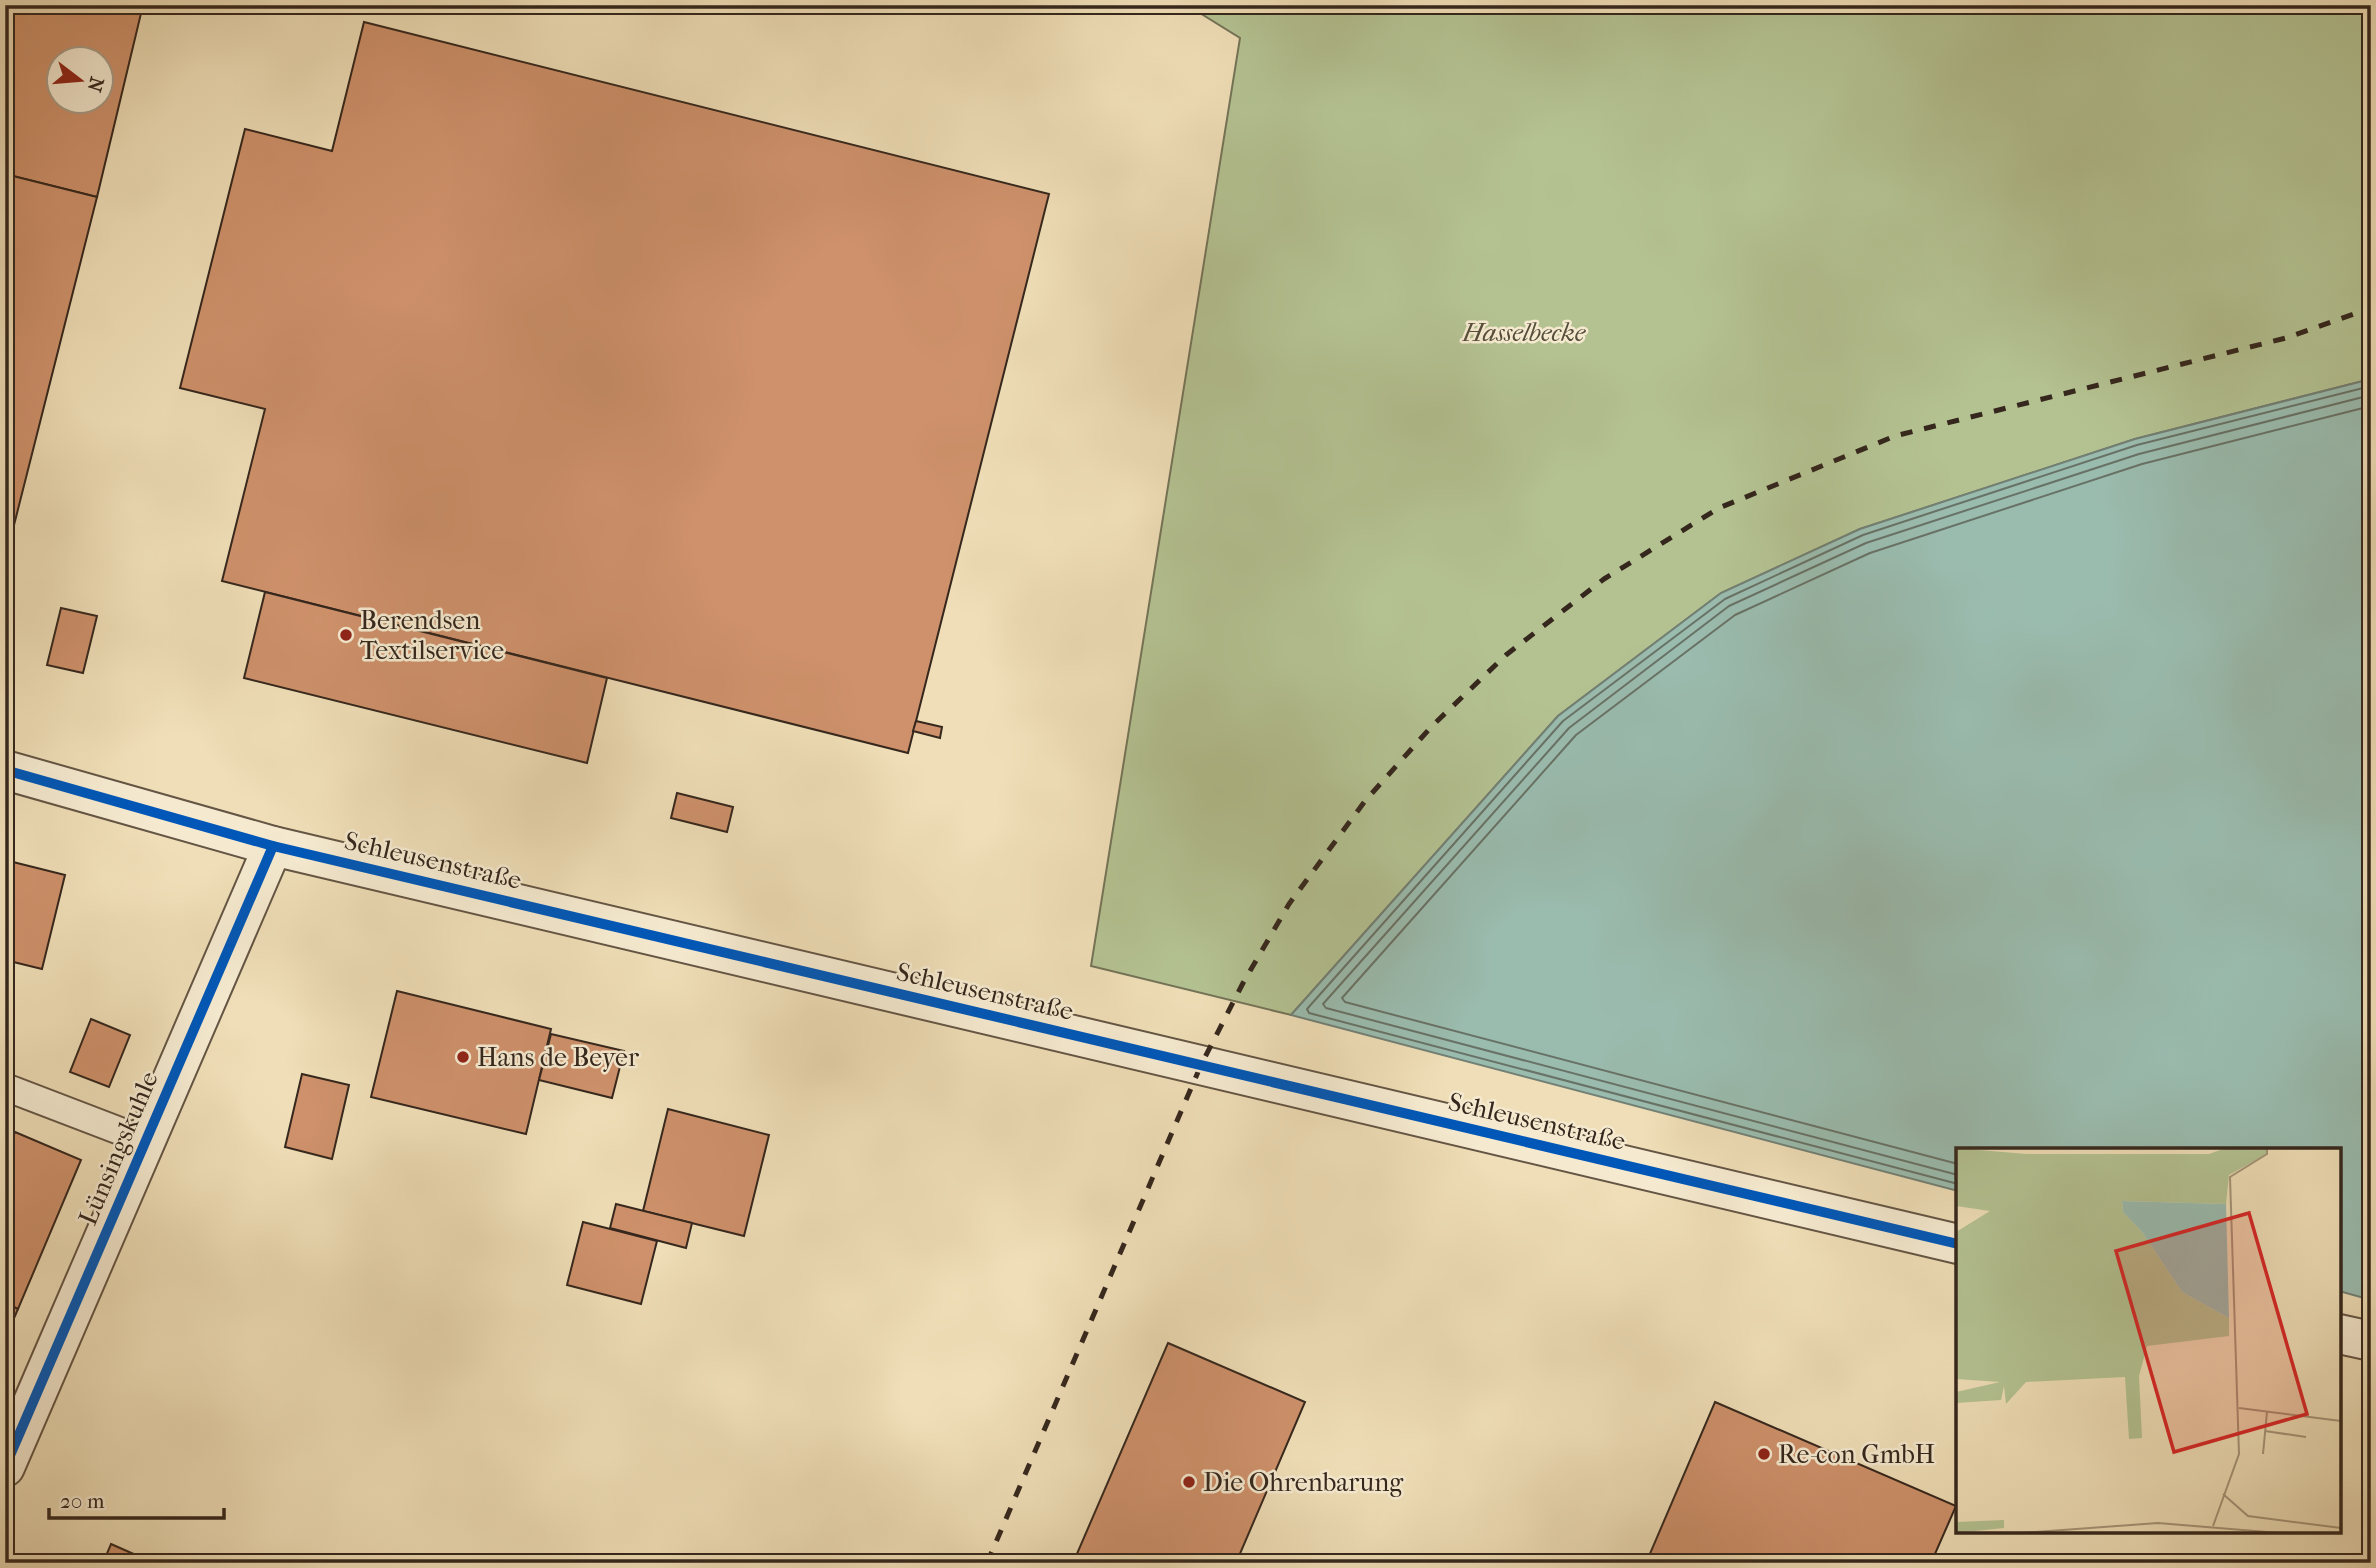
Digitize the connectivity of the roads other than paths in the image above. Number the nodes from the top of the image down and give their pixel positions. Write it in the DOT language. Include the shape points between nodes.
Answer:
graph roads {
  1 [pos="5,770"];
  2 [pos="273,846"];
  3 [pos="5,1087"];
  4 [pos="146,1141"];
  5 [pos="1956,1244"];
  6 [pos="2341,1334"];
  7 [pos="2371,1341"];
  8 [pos="5,1467"];
  1 -- 2 [label="street, Schleusenstraße"];
  2 -- 4 [label="street, Lünsingskuhle"];
  2 -- 5 [label="street, Schleusenstraße"];
  3 -- 4 [label="lane"];
  4 -- 8 [label="street, Lünsingskuhle"];
  6 -- 7 [label="street"];
}
